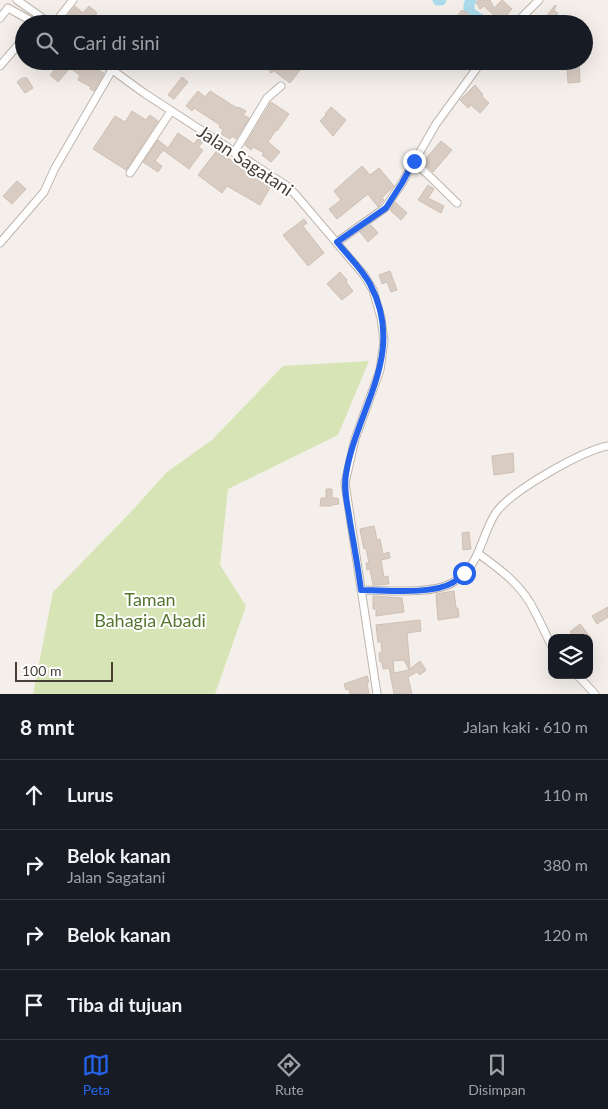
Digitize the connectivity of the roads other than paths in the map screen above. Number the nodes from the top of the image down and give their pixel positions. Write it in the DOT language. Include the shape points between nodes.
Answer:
graph roads {
  1 [pos="17,0"];
  2 [pos="73,0"];
  3 [pos="539,0"];
  4 [pos="23,15"];
  5 [pos="31,15"];
  6 [pos="60,15"];
  7 [pos="524,15"];
  8 [pos="0,18"];
  9 [pos="15,48"];
  10 [pos="0,66"];
  11 [pos="112,70"];
  12 [pos="475,70"];
  13 [pos="281,86"];
  14 [pos="170,111"];
  15 [pos="234,153"];
  16 [pos="414,161"];
  17 [pos="130,173"];
  18 [pos="457,203"];
  19 [pos="337,242"];
  20 [pos="0,243"];
  21 [pos="608,446"];
  22 [pos="479,554"];
  23 [pos="361,590"];
  24 [pos="548,639"];
  25 [pos="581,679"];
  26 [pos="377,694"];
  27 [pos="595,694"];
  1 -- 5 [label="street"];
  2 -- 6 [label="street"];
  3 -- 7 [label="street"];
  4 -- 8 [label="street" via="8,8"];
  9 -- 10 [label="street"];
  11 -- 14 [label="street, Jalan Sagatani"];
  11 -- 20 [label="street" via="44,192"];
  12 -- 16 [label="street"];
  13 -- 15 [label="street" via="267,98"];
  14 -- 15 [label="street, Jalan Sagatani"];
  14 -- 17 [label="street"];
  15 -- 19 [label="street, Jalan Sagatani" via="287,186"];
  16 -- 18 [label="street"];
  16 -- 19 [label="street" via="386,208"];
  19 -- 23 [label="street, Jalan Sagatani" via="369,282 383,330 380,370 355,439 345,483"];
  21 -- 22 [label="street" via="596,448 544,475 505,504 496,514"];
  22 -- 23 [label="street" via="453,583 442,587 404,591"];
  22 -- 24 [label="street" via="500,569 526,596"];
  23 -- 26 [label="street, Jalan Sagatani"];
  25 -- 27 [label="street"];
}
